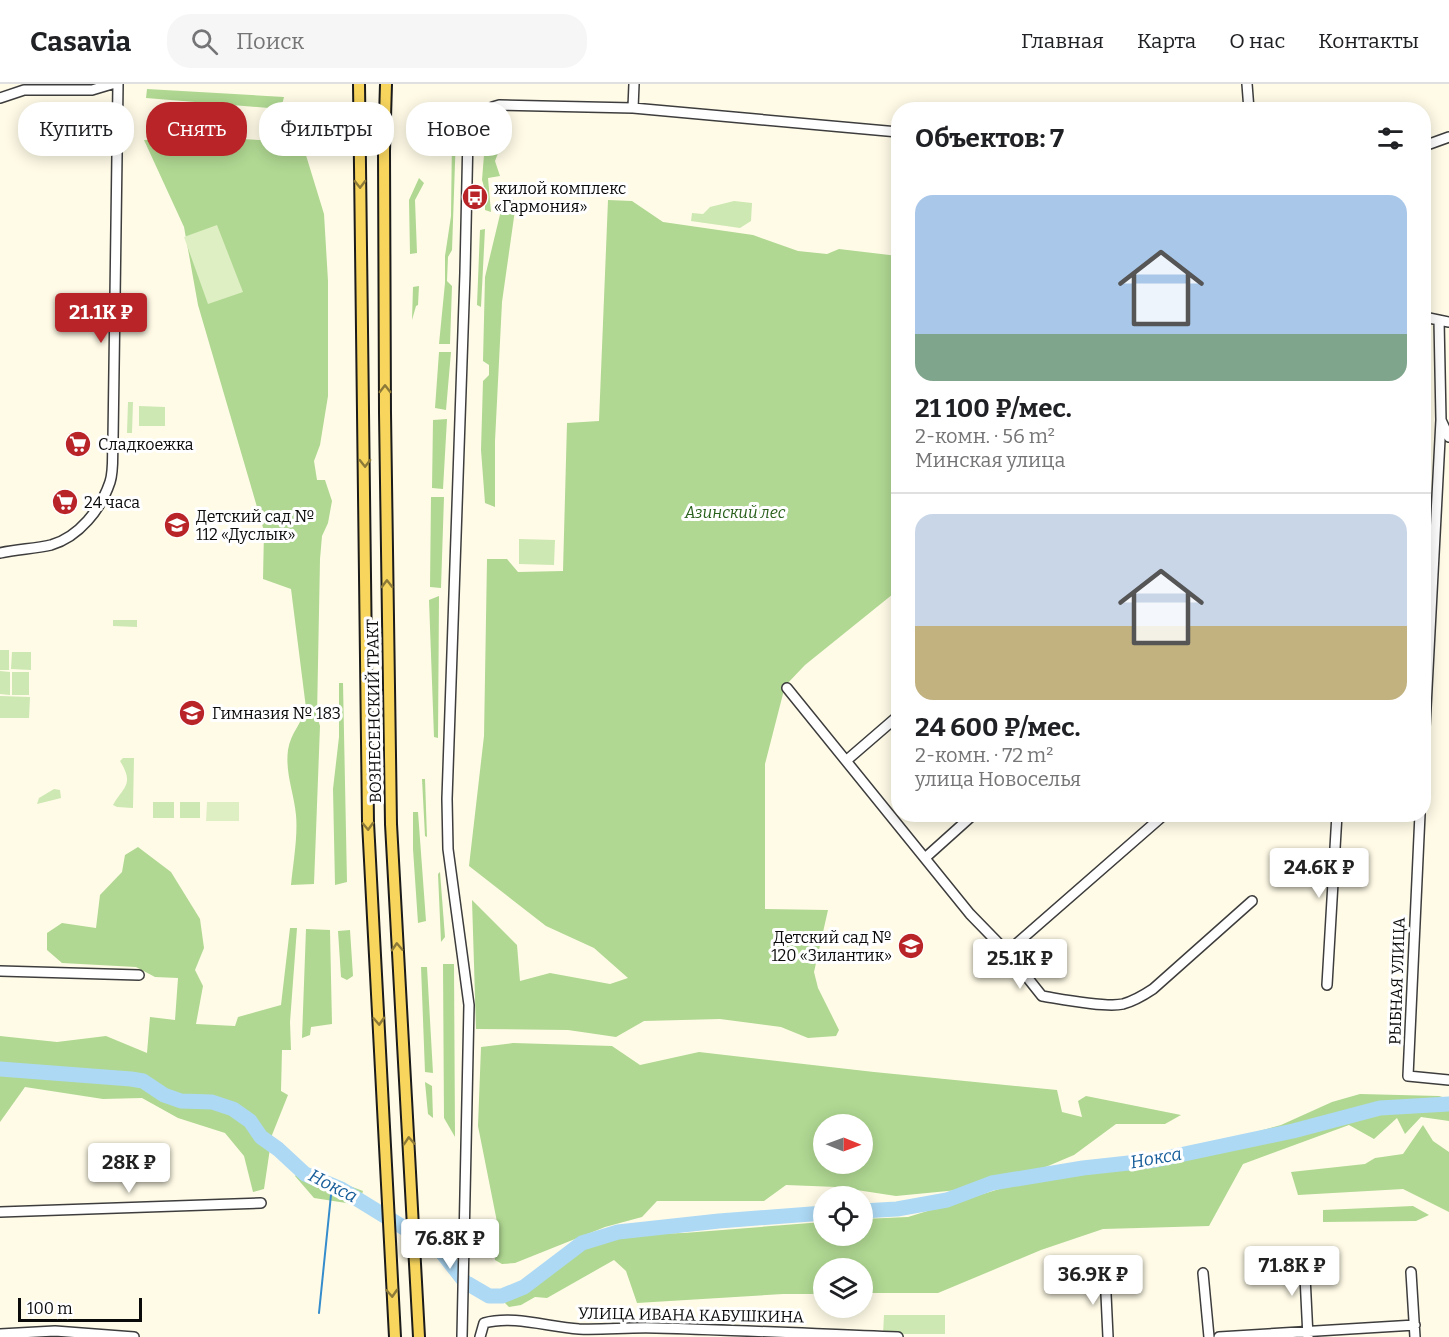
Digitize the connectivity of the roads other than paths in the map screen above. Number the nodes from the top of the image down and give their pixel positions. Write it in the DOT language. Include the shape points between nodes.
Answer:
graph roads {
  1 [pos="112,84"];
  2 [pos="118,84"];
  3 [pos="359,84"];
  4 [pos="386,84"];
  5 [pos="634,84"];
  6 [pos="1247,84"];
  7 [pos="0,98"];
  8 [pos="1248,102"];
  9 [pos="633,108"];
  10 [pos="891,131"];
  11 [pos="1449,137"];
  12 [pos="1431,143"];
  13 [pos="1444,321"];
  14 [pos="1441,420"];
  15 [pos="1449,437"];
  16 [pos="0,553"];
  17 [pos="1431,612"];
  18 [pos="787,688"];
  19 [pos="891,722"];
  20 [pos="847,760"];
  21 [pos="891,815"];
  22 [pos="896,822"];
  23 [pos="965,822"];
  24 [pos="1156,822"];
  25 [pos="1337,822"];
  26 [pos="1420,822"];
  27 [pos="925,858"];
  28 [pos="1252,901"];
  29 [pos="1007,951"];
  30 [pos="0,971"];
  31 [pos="139,975"];
  32 [pos="1327,986"];
  33 [pos="1449,1080"];
  34 [pos="261,1203"];
  35 [pos="0,1212"];
  36 [pos="1304,1256"];
  37 [pos="1411,1272"];
  38 [pos="1105,1273"];
  39 [pos="1203,1273"];
  40 [pos="1414,1324"];
  41 [pos="579,1333"];
  42 [pos="692,1333"];
  43 [pos="0,1334"];
  44 [pos="790,1334"];
  45 [pos="1308,1335"];
  46 [pos="134,1337"];
  47 [pos="395,1337"];
  48 [pos="419,1337"];
  49 [pos="462,1337"];
  50 [pos="480,1337"];
  51 [pos="891,1337"];
  52 [pos="898,1337"];
  53 [pos="1108,1337"];
  54 [pos="1209,1337"];
  55 [pos="1220,1337"];
  56 [pos="1415,1337"];
  1 -- 7 [label="street" via="93,90 24,90"];
  2 -- 16 [label="street" via="110,481 94,513 69,537"];
  3 -- 47 [label="main road, ВОЗНЕСЕНСКИЙ ТРАКТ, one-way" via="368,822"];
  48 -- 4 [label="main road, ВОЗНЕСЕНСКИЙ ТРАКТ, one-way" via="390,813"];
  5 -- 9 [label="street"];
  6 -- 8 [label="street"];
  9 -- 10 [label="street"];
  9 -- 49 [label="street" via="499,105 485,108 474,119 468,135 447,799 448,849 469,1005"];
  11 -- 12 [label="street"];
  13 -- 14 [label="street"];
  14 -- 15 [label="street"];
  14 -- 17 [label="street"];
  18 -- 20 [label="street"];
  19 -- 20 [label="street"];
  20 -- 21 [label="street"];
  22 -- 27 [label="street"];
  23 -- 27 [label="street"];
  24 -- 29 [label="street"];
  25 -- 32 [label="street"];
  26 -- 33 [label="street, РЫБНАЯ УЛИЦА" via="1408,1076"];
  27 -- 29 [label="street" via="970,914"];
  28 -- 29 [label="street" via="1153,989 1122,1005 1042,996"];
  30 -- 31 [label="street"];
  34 -- 35 [label="street"];
  36 -- 45 [label="street"];
  37 -- 40 [label="street"];
  38 -- 53 [label="street"];
  39 -- 54 [label="street"];
  40 -- 45 [label="street"];
  40 -- 56 [label="street"];
  41 -- 42 [label="street, УЛИЦА ИВАНА КАБУШКИНА" via="625,1327"];
  41 -- 50 [label="street, УЛИЦА ИВАНА КАБУШКИНА" via="508,1320 484,1323"];
  42 -- 44 [label="street, УЛИЦА ИВАНА КАБУШКИНА"];
  43 -- 46 [label="street" via="55,1331"];
  44 -- 51 [label="street, УЛИЦА ИВАНА КАБУШКИНА"];
  45 -- 55 [label="street"];
  51 -- 52 [label="street, УЛИЦА ИВАНА КАБУШКИНА"];
}
